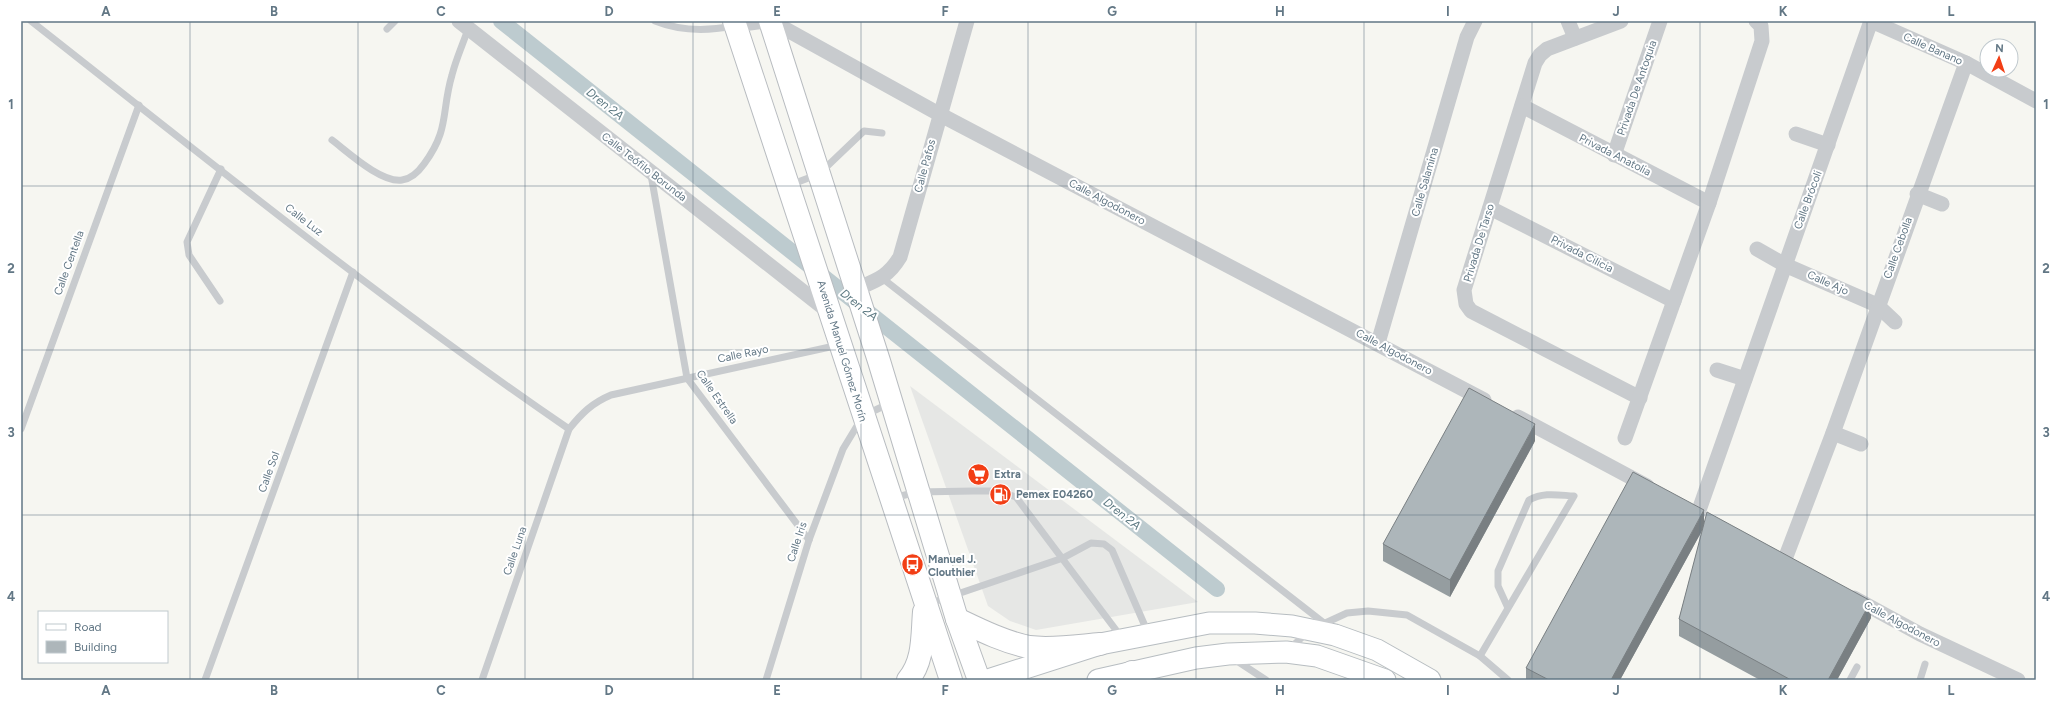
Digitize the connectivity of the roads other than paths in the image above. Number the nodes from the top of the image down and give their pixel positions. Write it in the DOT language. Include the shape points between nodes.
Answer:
graph roads {
  1 [pos="31,21"];
  2 [pos="395,21"];
  3 [pos="656,21"];
  4 [pos="766,21"];
  5 [pos="771,21"];
  6 [pos="967,21"];
  7 [pos="1475,21"];
  8 [pos="1568,21"];
  9 [pos="1621,21"];
  10 [pos="1660,21"];
  11 [pos="1756,21"];
  12 [pos="1871,21"];
  13 [pos="734,23"];
  14 [pos="464,25"];
  15 [pos="1594,25"];
  16 [pos="387,29"];
  17 [pos="1575,38"];
  18 [pos="1966,63"];
  19 [pos="2036,102"];
  20 [pos="139,105"];
  21 [pos="1522,106"];
  22 [pos="940,114"];
  23 [pos="882,133"];
  24 [pos="1796,134"];
  25 [pos="332,140"];
  26 [pos="1828,145"];
  27 [pos="1614,154"];
  28 [pos="221,169"];
  29 [pos="651,172"];
  30 [pos="820,174"];
  31 [pos="789,186"];
  32 [pos="1917,194"];
  33 [pos="1708,203"];
  34 [pos="1942,204"];
  35 [pos="1490,208"];
  36 [pos="1757,249"];
  37 [pos="1785,265"];
  38 [pos="353,272"];
  39 [pos="882,278"];
  40 [pos="858,296"];
  41 [pos="220,301"];
  42 [pos="1674,301"];
  43 [pos="1877,305"];
  44 [pos="829,312"];
  45 [pos="1895,322"];
  46 [pos="1378,343"];
  47 [pos="839,345"];
  48 [pos="1718,370"];
  49 [pos="687,378"];
  50 [pos="1745,379"];
  51 [pos="1640,398"];
  52 [pos="891,402"];
  53 [pos="863,416"];
  54 [pos="21,429"];
  55 [pos="569,429"];
  56 [pos="1832,433"];
  57 [pos="1626,438"];
  58 [pos="1861,444"];
  59 [pos="918,492"];
  60 [pos="1663,494"];
  61 [pos="890,498"];
  62 [pos="1684,505"];
  63 [pos="1698,513"];
  64 [pos="1711,520"];
  65 [pos="808,540"];
  66 [pos="1771,552"];
  67 [pos="1063,558"];
  68 [pos="1842,591"];
  69 [pos="950,596"];
  70 [pos="925,605"];
  71 [pos="1508,608"];
  72 [pos="957,619"];
  73 [pos="1317,627"];
  74 [pos="1149,635"];
  75 [pos="1124,640"];
  76 [pos="1100,644"];
  77 [pos="1286,652"];
  78 [pos="1228,654"];
  79 [pos="1480,656"];
  80 [pos="1925,664"];
  81 [pos="1857,667"];
  82 [pos="1124,676"];
  83 [pos="205,680"];
  84 [pos="482,680"];
  85 [pos="766,680"];
  86 [pos="908,680"];
  87 [pos="951,680"];
  88 [pos="979,680"];
  89 [pos="988,680"];
  90 [pos="1098,680"];
  91 [pos="1266,680"];
  92 [pos="1385,680"];
  93 [pos="1430,680"];
  94 [pos="1508,680"];
  95 [pos="1850,680"];
  96 [pos="1920,680"];
  97 [pos="2018,680"];
  1 -- 20 [label="lane, Calle Luz"];
  2 -- 16 [label="lane"];
  3 -- 13 [label="lane" via="699,30 716,30"];
  4 -- 13 [label="street"];
  5 -- 22 [label="street, Calle Algodonero"];
  5 -- 30 [label="main road"];
  6 -- 22 [label="street, Calle Pafos"];
  7 -- 46 [label="street, Calle Salamina" via="1467,37"];
  8 -- 17 [label="street"];
  9 -- 15 [label="street, Privada De Tarso"];
  10 -- 27 [label="street, Privada De Antoquia"];
  11 -- 33 [label="street" via="1761,26 1762,41"];
  12 -- 18 [label="street, Calle Banano"];
  12 -- 26 [label="street, Calle Brócoli"];
  13 -- 31 [label="main road, Avenida Manuel Gómez Morín"];
  14 -- 25 [label="lane" via="442,135 419,171 402,180 387,177 370,169"];
  14 -- 29 [label="street, Calle Teófilo Borunda"];
  15 -- 17 [label="street, Privada De Tarso"];
  17 -- 21 [label="street, Privada De Tarso" via="1547,49 1540,55 1535,63"];
  18 -- 19 [label="street, Calle Banano"];
  18 -- 32 [label="street, Calle Cebolla"];
  20 -- 28 [label="lane, Calle Luz"];
  20 -- 54 [label="lane, Calle Centella"];
  21 -- 27 [label="street, Privada Anatolia"];
  21 -- 35 [label="street, Privada De Tarso"];
  22 -- 39 [label="street, Calle Pafos" via="900,257 892,270"];
  22 -- 46 [label="street, Calle Algodonero"];
  23 -- 30 [label="lane" via="870,130 860,134"];
  24 -- 26 [label="street"];
  26 -- 37 [label="street, Calle Brócoli"];
  27 -- 33 [label="street, Privada Anatolia"];
  28 -- 38 [label="lane, Calle Luz"];
  28 -- 41 [label="lane" via="188,242 189,255"];
  29 -- 44 [label="street, Calle Teófilo Borunda"];
  29 -- 49 [label="lane, Calle Estrella"];
  30 -- 31 [label="lane"];
  30 -- 40 [label="main road"];
  31 -- 44 [label="main road, Avenida Manuel Gómez Morín"];
  32 -- 34 [label="street"];
  32 -- 43 [label="street, Calle Cebolla"];
  33 -- 42 [label="street"];
  35 -- 42 [label="street, Privada Cilicia"];
  35 -- 51 [label="street, Privada De Tarso" via="1464,290 1466,304 1471,311"];
  36 -- 37 [label="street, Calle Ajo"];
  37 -- 43 [label="street, Calle Ajo"];
  37 -- 50 [label="street, Calle Brócoli"];
  38 -- 55 [label="lane, Calle Luz"];
  38 -- 83 [label="lane, Calle Sol"];
  39 -- 40 [label="street, Calle Pafos"];
  39 -- 73 [label="lane"];
  40 -- 52 [label="main road"];
  42 -- 51 [label="street"];
  43 -- 45 [label="street, Calle Ajo"];
  43 -- 56 [label="street, Calle Cebolla"];
  44 -- 47 [label="main road, Avenida Manuel Gómez Morín"];
  46 -- 60 [label="street, Calle Algodonero"];
  47 -- 49 [label="lane, Calle Rayo"];
  47 -- 53 [label="main road, Avenida Manuel Gómez Morín"];
  48 -- 50 [label="street"];
  49 -- 55 [label="lane, Calle Rayo" via="611,395 582,412"];
  49 -- 65 [label="lane, Calle Estrella"];
  50 -- 63 [label="street, Calle Brócoli"];
  51 -- 57 [label="street"];
  52 -- 53 [label="lane"];
  52 -- 59 [label="main road"];
  53 -- 61 [label="main road, Avenida Manuel Gómez Morín"];
  53 -- 65 [label="lane, Calle Iris" via="843,450"];
  55 -- 84 [label="lane, Calle Luna"];
  56 -- 58 [label="street"];
  56 -- 66 [label="street, Calle Cebolla" via="1791,563"];
  59 -- 61 [label="lane"];
  59 -- 67 [label="lane" via="998,491 1016,497"];
  59 -- 69 [label="main road"];
  61 -- 70 [label="main road, Avenida Manuel Gómez Morín"];
  62 -- 63 [label="street"];
  63 -- 64 [label="street"];
  65 -- 85 [label="lane, Calle Iris"];
  67 -- 69 [label="lane"];
  67 -- 74 [label="lane" via="1091,543 1104,544 1112,550"];
  67 -- 75 [label="lane"];
  68 -- 97 [label="street, Calle Algodonero" via="1920,634"];
  69 -- 70 [label="lane"];
  69 -- 72 [label="main road"];
  70 -- 86 [label="main road" via="921,658"];
  70 -- 87 [label="main road, Avenida Manuel Gómez Morín"];
  71 -- 71 [label="lane" via="1498,586 1498,571 1528,500 1548,494 1574,496"];
  71 -- 79 [label="lane"];
  72 -- 76 [label="main road" via="993,636 1029,647"];
  72 -- 88 [label="main road"];
  73 -- 74 [label="main road" via="1209,623"];
  73 -- 77 [label="lane"];
  73 -- 79 [label="lane" via="1347,613 1368,611 1407,615"];
  73 -- 93 [label="main road" via="1377,650"];
  74 -- 75 [label="main road"];
  75 -- 76 [label="main road"];
  76 -- 89 [label="main road"];
  77 -- 78 [label="main road"];
  77 -- 92 [label="main road" via="1317,656"];
  78 -- 82 [label="main road" via="1196,658"];
  78 -- 91 [label="lane"];
  79 -- 94 [label="lane"];
  80 -- 96 [label="lane"];
  81 -- 95 [label="lane"];
  82 -- 90 [label="main road"];
}
